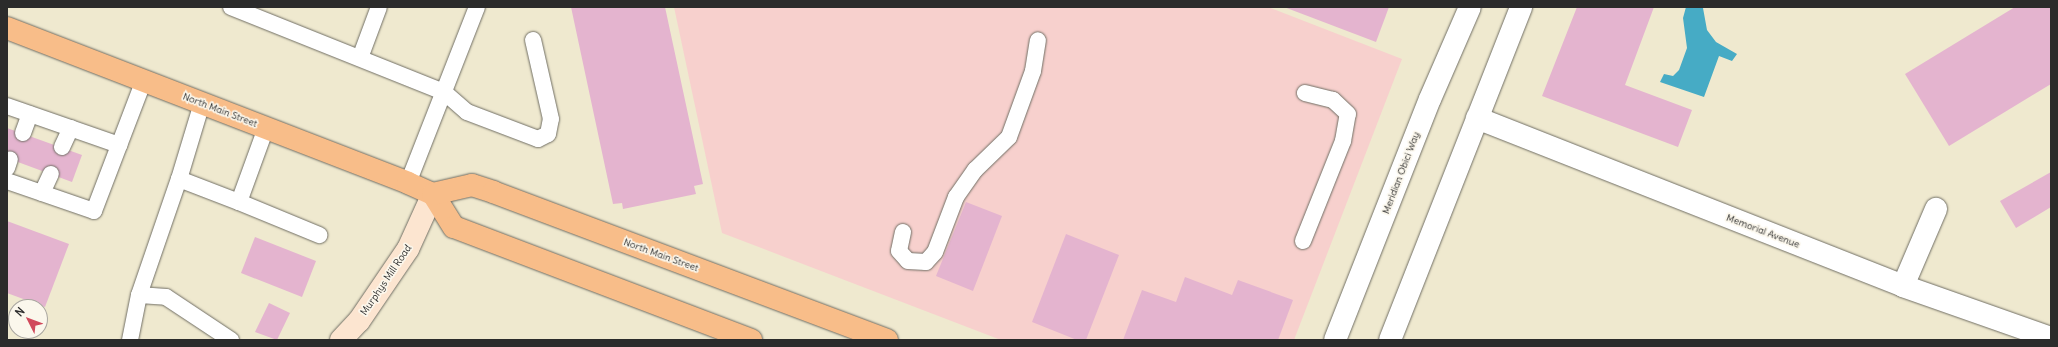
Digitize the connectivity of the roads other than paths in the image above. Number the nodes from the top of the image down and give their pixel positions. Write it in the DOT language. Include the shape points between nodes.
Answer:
graph roads {
  1 [pos="231,7"];
  2 [pos="379,7"];
  3 [pos="477,7"];
  4 [pos="1470,7"];
  5 [pos="1522,7"];
  6 [pos="266,13"];
  7 [pos="7,28"];
  8 [pos="534,40"];
  9 [pos="1038,40"];
  10 [pos="360,58"];
  11 [pos="144,80"];
  12 [pos="444,92"];
  13 [pos="1305,93"];
  14 [pos="202,103"];
  15 [pos="7,106"];
  16 [pos="30,114"];
  17 [pos="1477,118"];
  18 [pos="71,128"];
  19 [pos="266,128"];
  20 [pos="23,133"];
  21 [pos="119,145"];
  22 [pos="62,147"];
  23 [pos="51,174"];
  24 [pos="178,179"];
  25 [pos="7,180"];
  26 [pos="408,183"];
  27 [pos="42,193"];
  28 [pos="433,194"];
  29 [pos="239,202"];
  30 [pos="1936,208"];
  31 [pos="903,232"];
  32 [pos="318,235"];
  33 [pos="1303,241"];
  34 [pos="1903,286"];
  35 [pos="139,295"];
  36 [pos="2051,338"];
  37 [pos="130,340"];
  38 [pos="231,340"];
  39 [pos="341,340"];
  40 [pos="751,340"];
  41 [pos="887,340"];
  42 [pos="1335,340"];
  43 [pos="1390,340"];
  1 -- 6 [label="lane"];
  2 -- 10 [label="lane"];
  3 -- 12 [label="lane"];
  4 -- 42 [label="street, Meridian Obici Way" via="1430,99"];
  5 -- 17 [label="street"];
  6 -- 10 [label="lane"];
  7 -- 11 [label="main road, North Main Street"];
  8 -- 12 [label="lane" via="551,119 548,134 538,139 467,112"];
  9 -- 31 [label="lane" via="1033,71 1009,137 975,170 956,197 935,252 926,262 908,261 899,251"];
  10 -- 12 [label="lane"];
  11 -- 14 [label="main road, North Main Street"];
  11 -- 21 [label="lane"];
  12 -- 26 [label="lane"];
  13 -- 33 [label="lane" via="1333,100 1348,114 1342,141"];
  14 -- 19 [label="main road, North Main Street"];
  14 -- 24 [label="lane"];
  15 -- 16 [label="lane"];
  16 -- 18 [label="lane"];
  16 -- 20 [label="lane"];
  17 -- 34 [label="street, Memorial Avenue"];
  17 -- 43 [label="street"];
  18 -- 21 [label="lane"];
  18 -- 22 [label="lane"];
  19 -- 26 [label="main road, North Main Street"];
  19 -- 29 [label="lane"];
  21 -- 27 [label="lane" via="94,211"];
  23 -- 27 [label="lane"];
  24 -- 29 [label="lane"];
  24 -- 35 [label="lane"];
  25 -- 27 [label="lane"];
  26 -- 28 [label="main road, North Main Street"];
  28 -- 39 [label="street, Murphys Mill Road" via="408,249 359,321"];
  28 -- 40 [label="main road" via="454,227"];
  28 -- 41 [label="main road, North Main Street" via="472,185"];
  29 -- 32 [label="lane"];
  30 -- 34 [label="street"];
  34 -- 36 [label="street, Memorial Avenue"];
  35 -- 37 [label="lane"];
  35 -- 38 [label="lane" via="166,297"];
}
